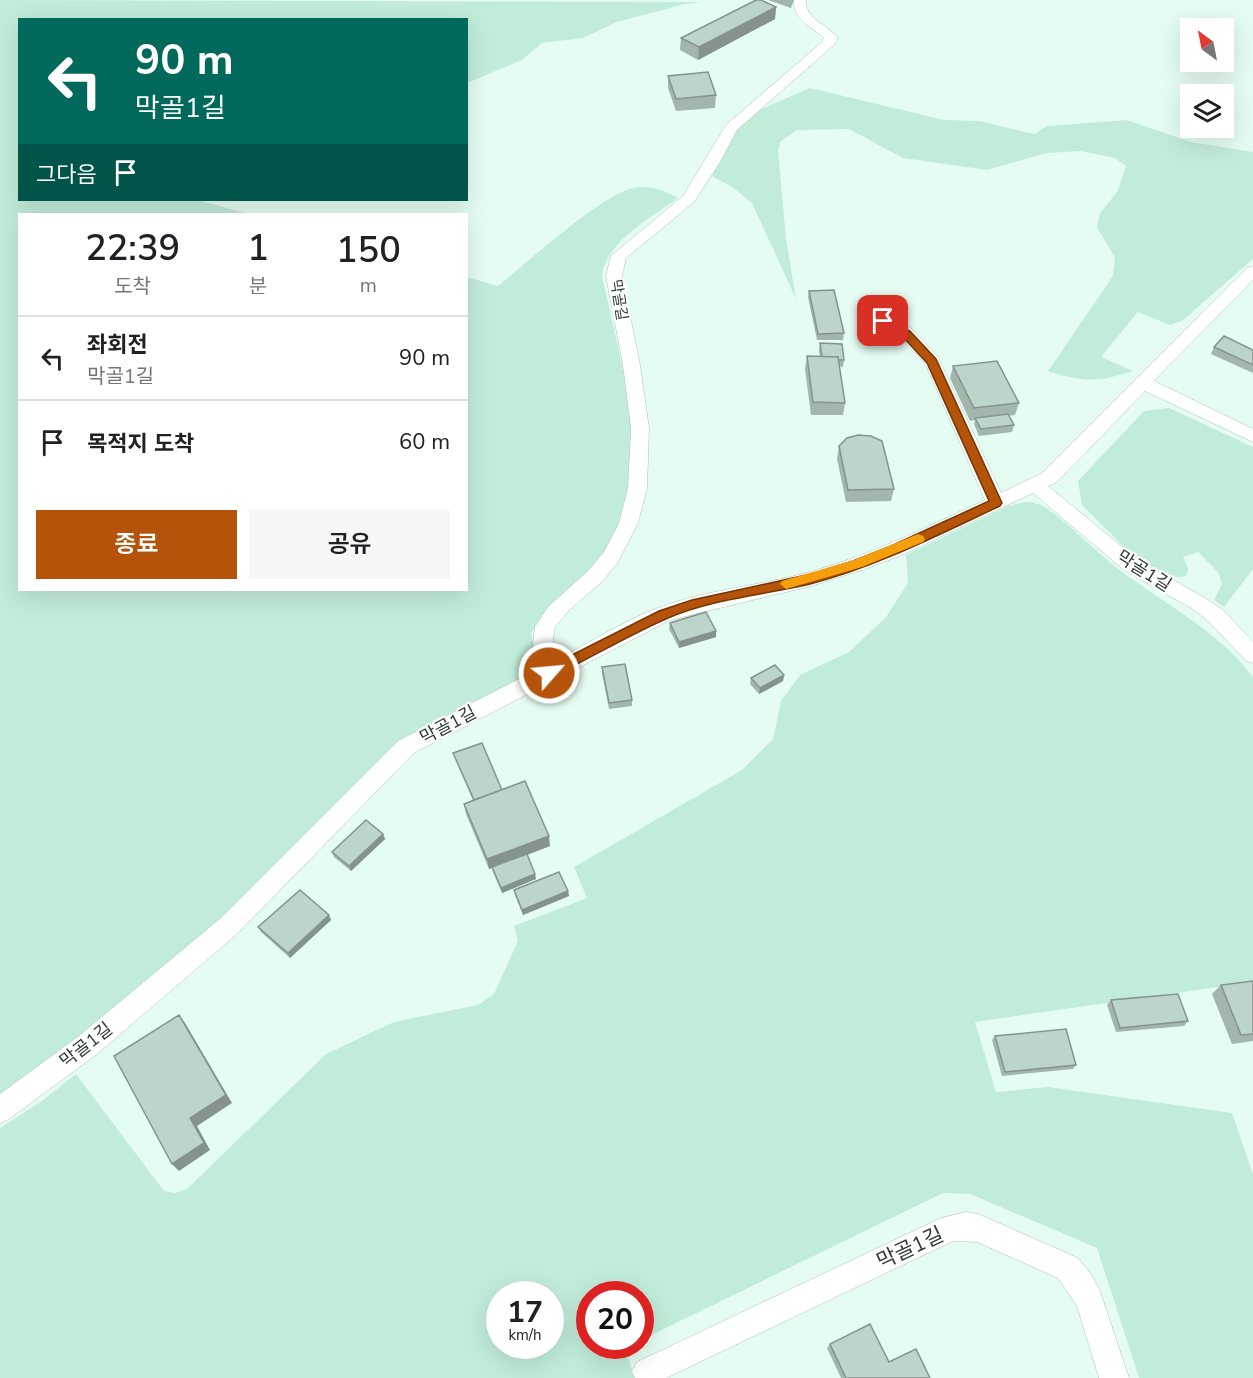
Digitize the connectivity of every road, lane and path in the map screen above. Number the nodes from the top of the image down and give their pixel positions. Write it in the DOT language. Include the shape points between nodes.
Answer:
graph roads {
  1 [pos="800,0"];
  2 [pos="1253,271"];
  3 [pos="883,321"];
  4 [pos="1143,383"];
  5 [pos="1251,433"];
  6 [pos="1035,485"];
  7 [pos="996,503"];
  8 [pos="1253,655"];
  9 [pos="549,673"];
  10 [pos="0,1110"];
  11 [pos="647,1372"];
  12 [pos="1114,1378"];
  1 -- 9 [label="lane, 막골길" via="800,12 827,33 831,38 828,44 731,128 688,199 619,256 615,265 637,407 638,488 631,517 604,568 544,628"];
  2 -- 4 [label="lane, 막골1길"];
  3 -- 7 [label="lane" via="906,333 932,361"];
  4 -- 5 [label="lane"];
  4 -- 6 [label="lane, 막골1길" via="1049,478"];
  6 -- 7 [label="lane, 막골1길"];
  6 -- 8 [label="lane, 막골1길" via="1131,565 1216,616"];
  7 -- 9 [label="lane, 막골1길" via="858,564 663,614"];
  9 -- 10 [label="lane, 막골1길" via="406,747 230,926 88,1045"];
  11 -- 12 [label="lane, 막골1길" via="951,1228 966,1226 1068,1269 1090,1301"];
}
